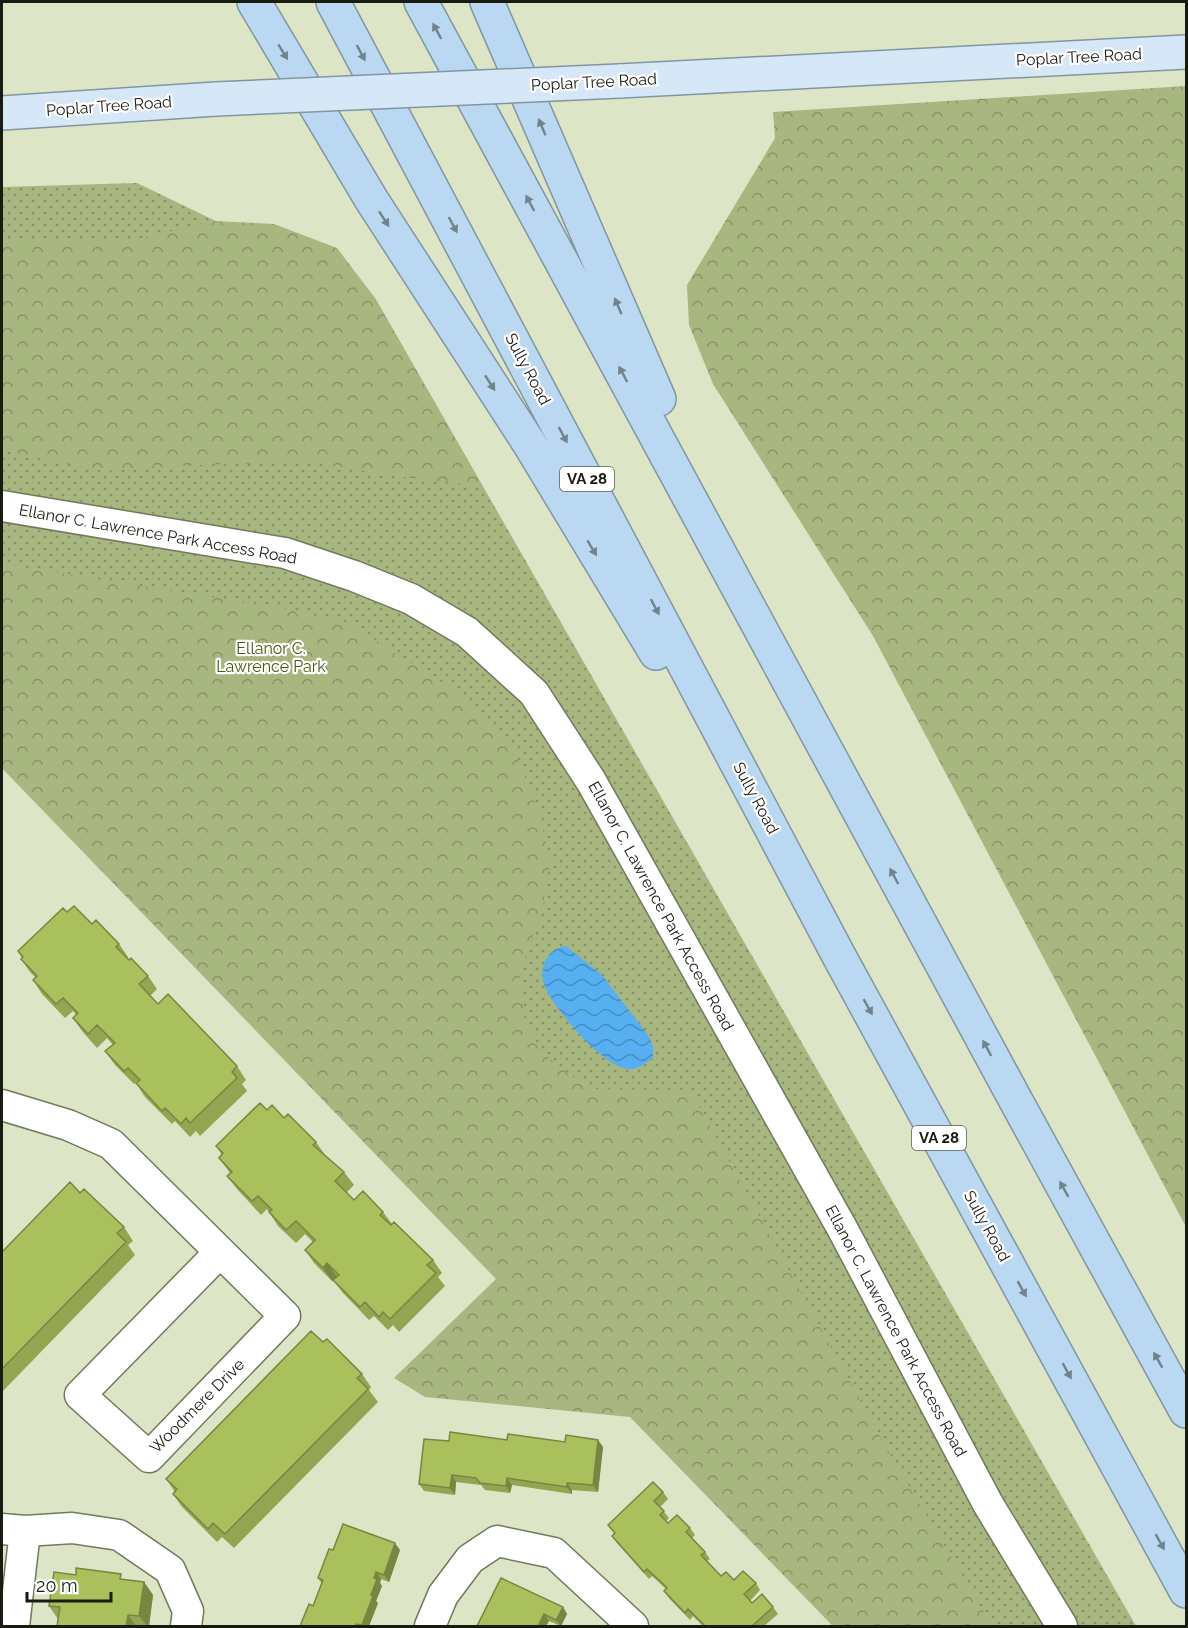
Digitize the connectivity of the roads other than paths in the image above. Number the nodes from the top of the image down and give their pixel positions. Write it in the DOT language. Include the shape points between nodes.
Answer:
graph roads {
  1 [pos="254,2"];
  2 [pos="333,2"];
  3 [pos="421,2"];
  4 [pos="487,2"];
  5 [pos="1186,52"];
  6 [pos="2,113"];
  7 [pos="2,506"];
  8 [pos="820,740"];
  9 [pos="839,956"];
  10 [pos="2,1105"];
  11 [pos="220,1252"];
  12 [pos="1186,1411"];
  13 [pos="13,1530"];
  14 [pos="1186,1591"];
  15 [pos="14,1626"];
  16 [pos="186,1626"];
  17 [pos="430,1626"];
  18 [pos="633,1626"];
  19 [pos="1062,1626"];
  1 -- 9 [label="highway, one-way" via="371,199 529,443"];
  2 -- 9 [label="highway, Sully Road / VA 28, one-way"];
  8 -- 3 [label="highway, one-way"];
  8 -- 4 [label="highway, one-way" via="644,368"];
  5 -- 6 [label="main road, Poplar Tree Road, bridge"];
  7 -- 19 [label="street, Ellanor C. Lawrence Park Access Road" via="285,553 354,576 411,599 467,632 534,693 591,781 842,1228 988,1504"];
  12 -- 8 [label="highway, one-way"];
  9 -- 14 [label="highway, Sully Road / VA 28, one-way"];
  10 -- 11 [label="street, Woodmere Drive" via="68,1125 111,1144"];
  11 -- 11 [label="street, Woodmere Drive" via="80,1395 149,1457 285,1316"];
  13 -- 15 [label="street"];
  13 -- 16 [label="street" via="72,1528 119,1535 170,1570 188,1611"];
  17 -- 18 [label="street" via="443,1595 470,1559 497,1541 554,1553"];
}
